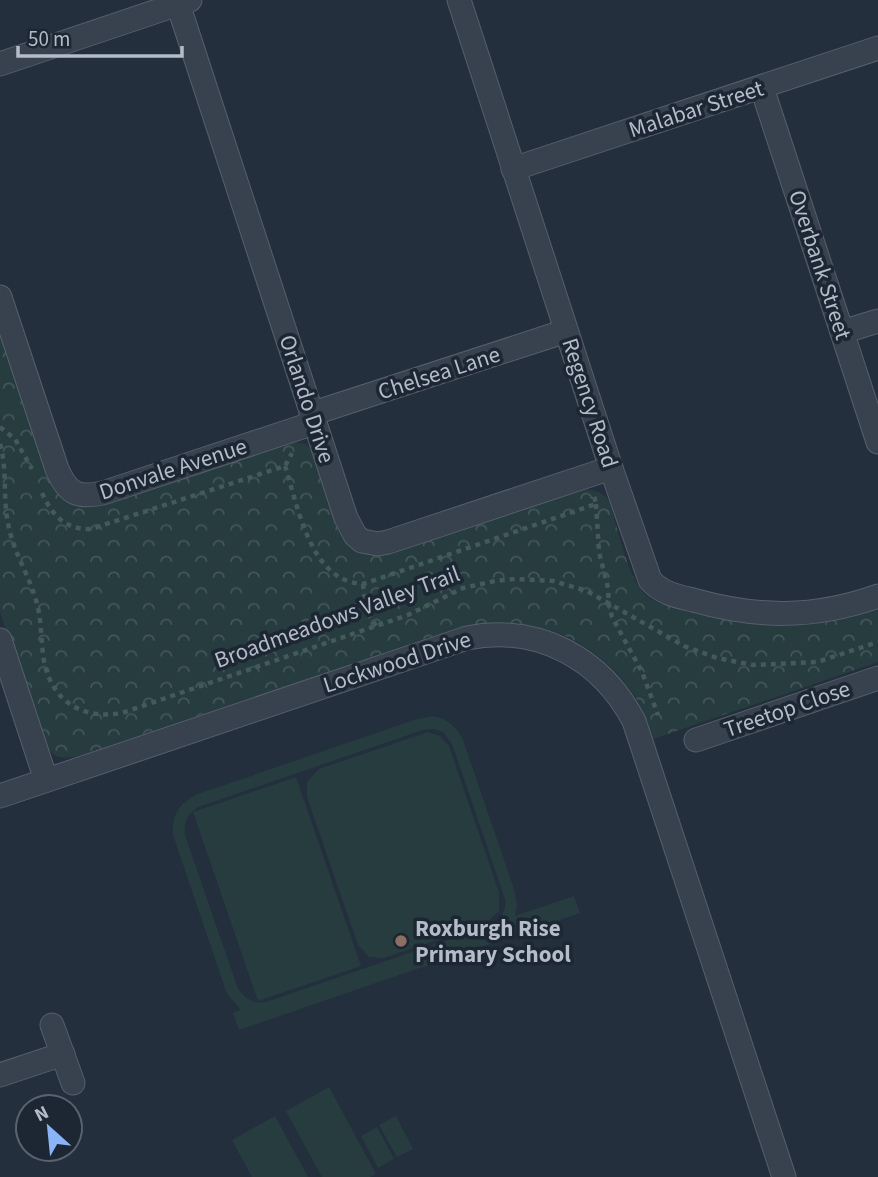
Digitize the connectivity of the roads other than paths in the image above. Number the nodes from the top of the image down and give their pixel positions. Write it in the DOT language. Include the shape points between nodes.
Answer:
graph roads {
  1 [pos="458,0"];
  2 [pos="184,2"];
  3 [pos="878,48"];
  4 [pos="0,64"];
  5 [pos="762,88"];
  6 [pos="513,169"];
  7 [pos="0,297"];
  8 [pos="878,321"];
  9 [pos="566,331"];
  10 [pos="842,332"];
  11 [pos="313,419"];
  12 [pos="878,442"];
  13 [pos="611,468"];
  14 [pos="878,596"];
  15 [pos="0,640"];
  16 [pos="878,678"];
  17 [pos="696,740"];
  18 [pos="46,780"];
  19 [pos="0,796"];
  20 [pos="52,1025"];
  21 [pos="63,1054"];
  22 [pos="0,1075"];
  23 [pos="73,1083"];
  24 [pos="783,1177"];
  1 -- 6 [label="street, Regency Road"];
  2 -- 4 [label="street"];
  2 -- 11 [label="street, Orlando Drive"];
  3 -- 5 [label="street, Malabar Street"];
  5 -- 6 [label="street, Malabar Street"];
  5 -- 10 [label="street, Overbank Street"];
  6 -- 9 [label="street, Regency Road"];
  7 -- 11 [label="street, Donvale Avenue" via="57,469 65,486 78,494 106,492"];
  8 -- 10 [label="street"];
  9 -- 11 [label="street, Chelsea Lane"];
  9 -- 13 [label="street, Regency Road"];
  10 -- 12 [label="street, Overbank Street"];
  11 -- 13 [label="street, Orlando Drive" via="350,527 370,544 388,542"];
  13 -- 14 [label="street, Regency Road" via="645,570 654,585 667,593 734,611 776,614 835,609"];
  15 -- 18 [label="street"];
  16 -- 17 [label="street, Treetop Close"];
  18 -- 19 [label="street, Lockwood Drive"];
  18 -- 24 [label="street, Lockwood Drive" via="467,638 512,635 543,640 572,653 610,683 634,721"];
  20 -- 21 [label="street"];
  21 -- 22 [label="street"];
  21 -- 23 [label="street"];
}
